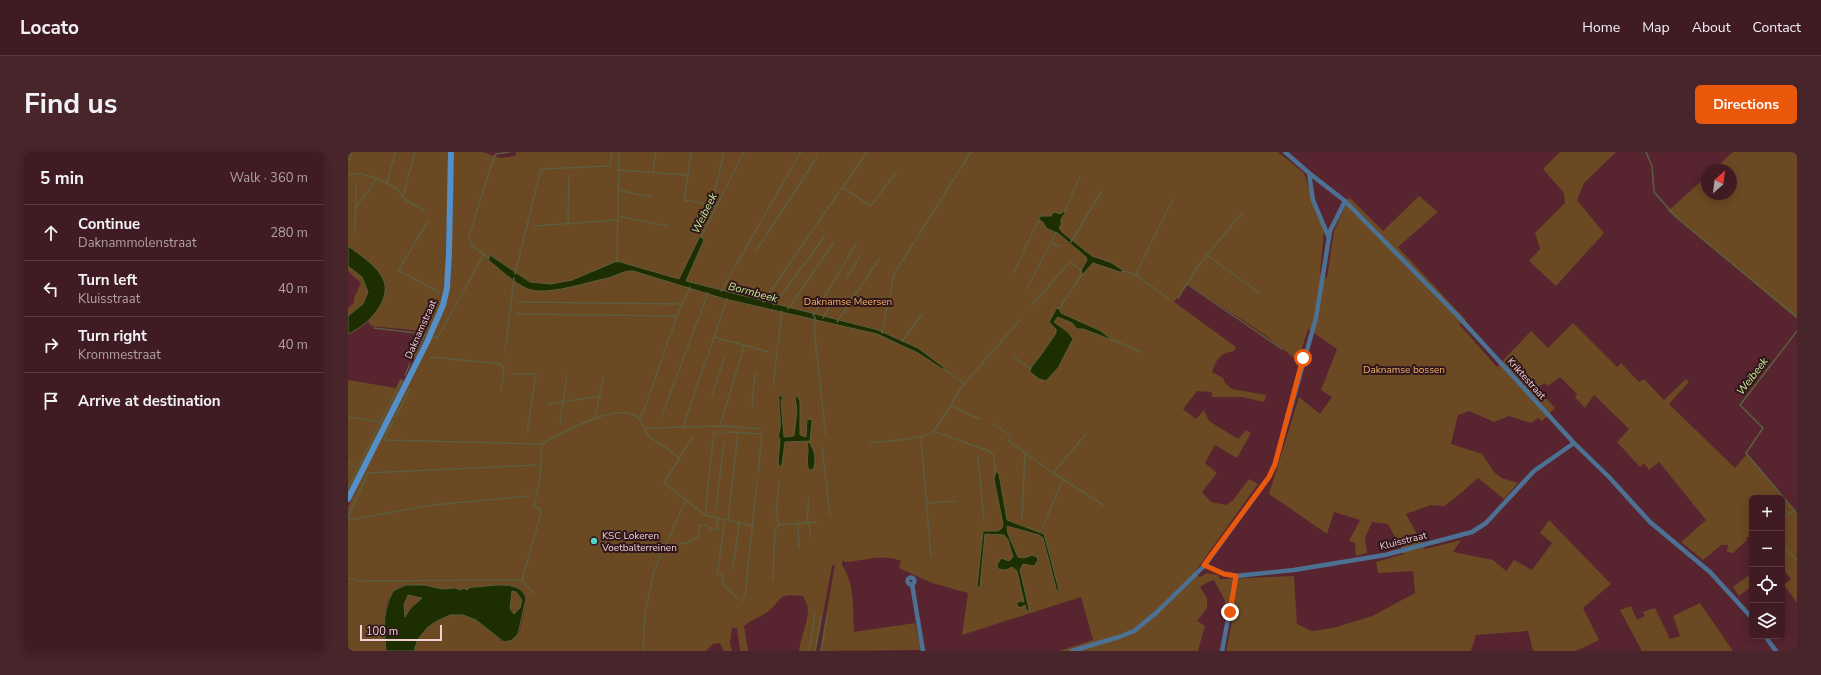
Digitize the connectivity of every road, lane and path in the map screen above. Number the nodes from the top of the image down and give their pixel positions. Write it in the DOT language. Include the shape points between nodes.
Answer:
graph roads {
  1 [pos="451,152"];
  2 [pos="1285,152"];
  3 [pos="1309,173"];
  4 [pos="1345,201"];
  5 [pos="1329,238"];
  6 [pos="1574,443"];
  7 [pos="348,499"];
  8 [pos="1204,565"];
  9 [pos="1236,576"];
  10 [pos="912,584"];
  11 [pos="1749,615"];
  12 [pos="1767,639"];
  13 [pos="923,651"];
  14 [pos="1072,651"];
  15 [pos="1222,651"];
  16 [pos="1776,651"];
  1 -- 7 [label="street, Daknamstraat" via="447,288 443,305"];
  2 -- 3 [label="street, Kriktestraat"];
  3 -- 4 [label="street, Kriktestraat"];
  3 -- 5 [label="street" via="1314,200"];
  4 -- 5 [label="street"];
  4 -- 6 [label="street, Kriktestraat" via="1456,314"];
  5 -- 8 [label="street" via="1316,318 1275,464 1262,488 1242,511"];
  6 -- 9 [label="street, Kluisstraat" via="1534,471 1486,523 1472,532 1385,555 1294,570"];
  6 -- 11 [label="street, Kriktestraat" via="1650,522 1710,572"];
  8 -- 9 [label="street, Kluisstraat" via="1224,574"];
  8 -- 14 [label="street" via="1134,631"];
  9 -- 15 [label="street"];
  10 -- 13 [label="street"];
  12 -- 16 [label="street"];
}
